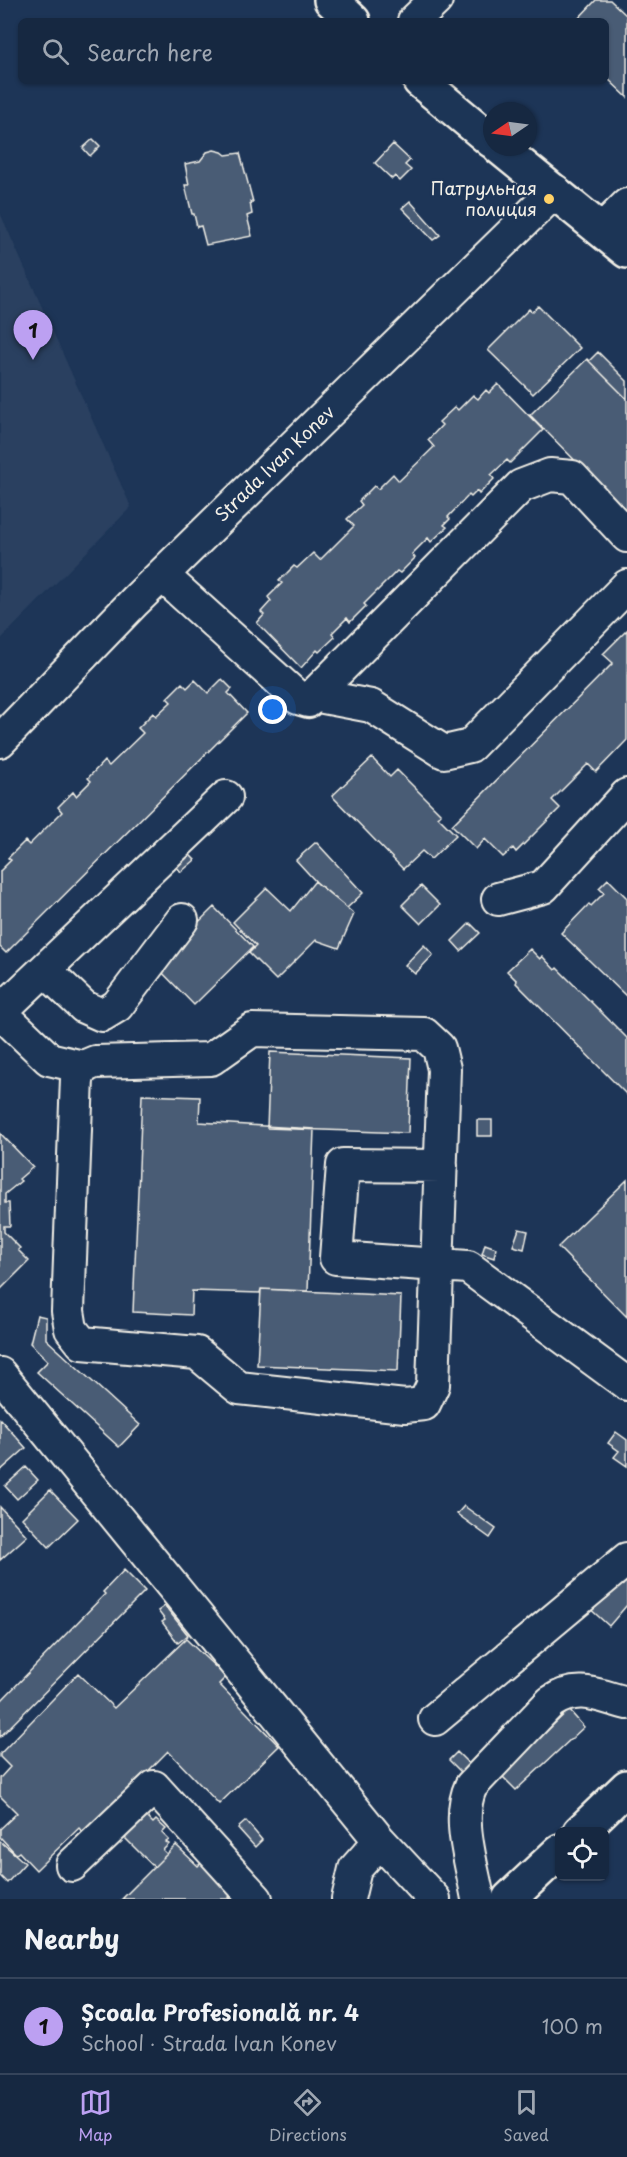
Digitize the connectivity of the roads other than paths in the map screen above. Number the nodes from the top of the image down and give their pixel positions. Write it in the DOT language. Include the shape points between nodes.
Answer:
graph roads {
  1 [pos="331,0"];
  2 [pos="436,0"];
  3 [pos="350,18"];
  4 [pos="417,18"];
  5 [pos="424,84"];
  6 [pos="483,134"];
  7 [pos="510,156"];
  8 [pos="555,191"];
  9 [pos="627,205"];
  10 [pos="602,230"];
  11 [pos="627,251"];
  12 [pos="627,536"];
  13 [pos="162,575"];
  14 [pos="627,586"];
  15 [pos="313,695"];
  16 [pos="0,741"];
  17 [pos="627,795"];
  18 [pos="226,796"];
  19 [pos="498,899"];
  20 [pos="182,920"];
  21 [pos="45,969"];
  22 [pos="0,1012"];
  23 [pos="83,1067"];
  24 [pos="441,1166"];
  25 [pos="438,1265"];
  26 [pos="0,1374"];
  27 [pos="627,1384"];
  28 [pos="627,1558"];
  29 [pos="627,1703"];
  30 [pos="435,1719"];
  31 [pos="627,1787"];
  32 [pos="585,1827"];
  33 [pos="380,1840"];
  34 [pos="555,1856"];
  35 [pos="72,1865"];
  36 [pos="256,1899"];
  37 [pos="348,1899"];
  38 [pos="434,1899"];
  39 [pos="478,1899"];
  40 [pos="509,1899"];
  1 -- 3 [label="main road"];
  2 -- 4 [label="street"];
  5 -- 6 [label="main road"];
  7 -- 8 [label="main road"];
  8 -- 10 [label="main road"];
  8 -- 13 [label="street, Strada Ivan Konev"];
  9 -- 10 [label="street"];
  10 -- 11 [label="main road"];
  12 -- 15 [label="street" via="572,477 550,475 521,486"];
  13 -- 15 [label="street" via="298,698 308,701"];
  13 -- 16 [label="street, Strada Ivan Konev"];
  14 -- 15 [label="street" via="470,746 444,752 371,706"];
  17 -- 19 [label="street" via="543,887"];
  18 -- 21 [label="street"];
  20 -- 21 [label="street" via="117,1006 102,1016 84,1007"];
  21 -- 22 [label="street"];
  22 -- 23 [label="street" via="49,1059"];
  23 -- 24 [label="street" via="96,1062 211,1059 252,1030 424,1034 439,1047 444,1069"];
  23 -- 25 [label="street" via="77,1078 68,1311 71,1329 82,1343 197,1353 239,1388 405,1406 424,1404 433,1385"];
  24 -- 25 [label="street"];
  24 -- 25 [label="street" via="343,1165 336,1258"];
  25 -- 27 [label="street" via="468,1267"];
  26 -- 33 [label="street"];
  28 -- 30 [label="street"];
  29 -- 39 [label="street" via="580,1691 560,1696 471,1786 464,1818"];
  31 -- 32 [label="main road"];
  33 -- 37 [label="street" via="355,1869"];
  33 -- 38 [label="street"];
  34 -- 40 [label="main road"];
  35 -- 36 [label="street" via="154,1787"];
}
